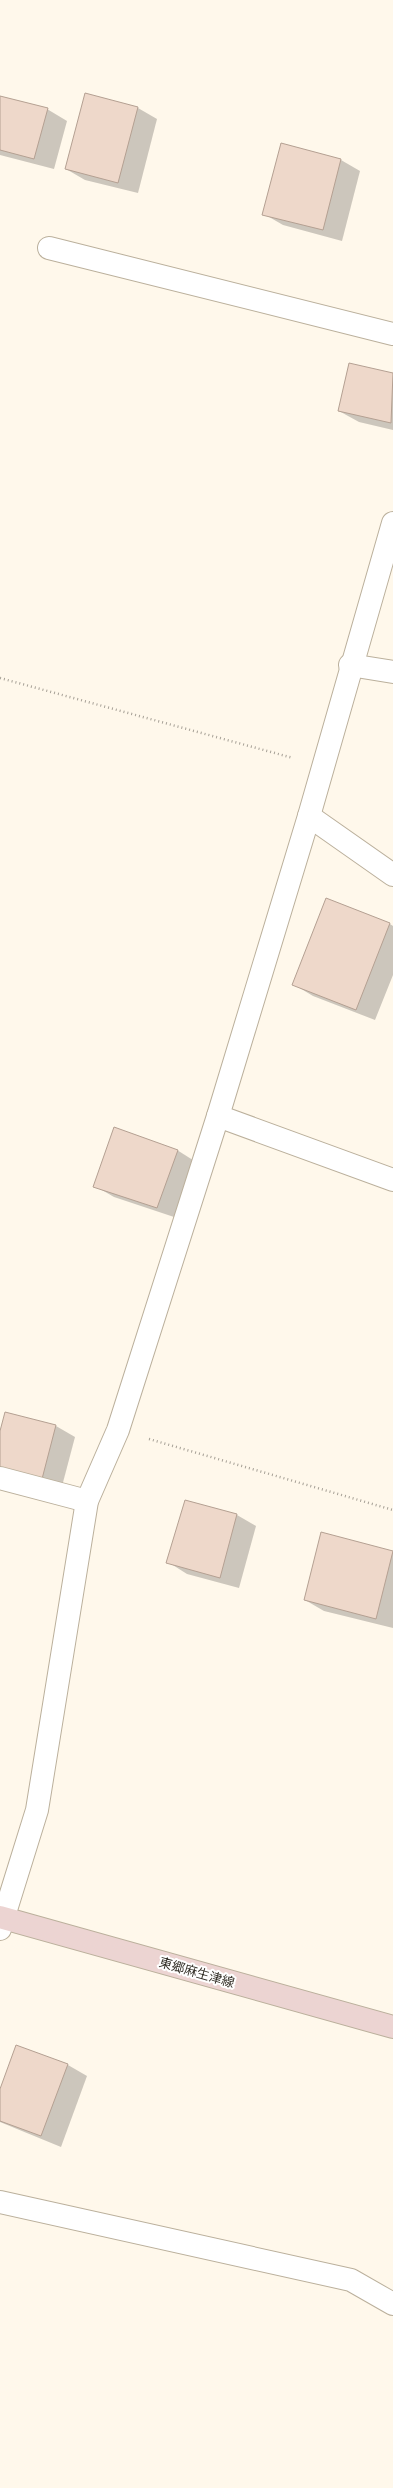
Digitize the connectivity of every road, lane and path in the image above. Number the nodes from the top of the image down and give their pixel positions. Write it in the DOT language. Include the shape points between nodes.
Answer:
graph roads {
  1 [pos="49,248"];
  2 [pos="393,334"];
  3 [pos="393,523"];
  4 [pos="350,664"];
  5 [pos="393,672"];
  6 [pos="0,678"];
  7 [pos="322,766"];
  8 [pos="309,816"];
  9 [pos="393,875"];
  10 [pos="218,1116"];
  11 [pos="393,1180"];
  12 [pos="118,1430"];
  13 [pos="0,1478"];
  14 [pos="88,1501"];
  15 [pos="393,1510"];
  16 [pos="1,1921"];
  17 [pos="393,2027"];
  18 [pos="0,2202"];
  19 [pos="393,2304"];
  1 -- 2 [label="street"];
  3 -- 4 [label="street"];
  4 -- 5 [label="street"];
  4 -- 7 [label="street"];
  6 -- 7 [label="path"];
  7 -- 8 [label="street"];
  8 -- 9 [label="street"];
  8 -- 10 [label="street"];
  10 -- 11 [label="street"];
  10 -- 12 [label="street"];
  12 -- 14 [label="street"];
  12 -- 15 [label="path"];
  13 -- 14 [label="street"];
  14 -- 16 [label="street" via="37,1810"];
  16 -- 17 [label="main road, 東郷麻生津線"];
  18 -- 19 [label="street" via="351,2280"];
}
